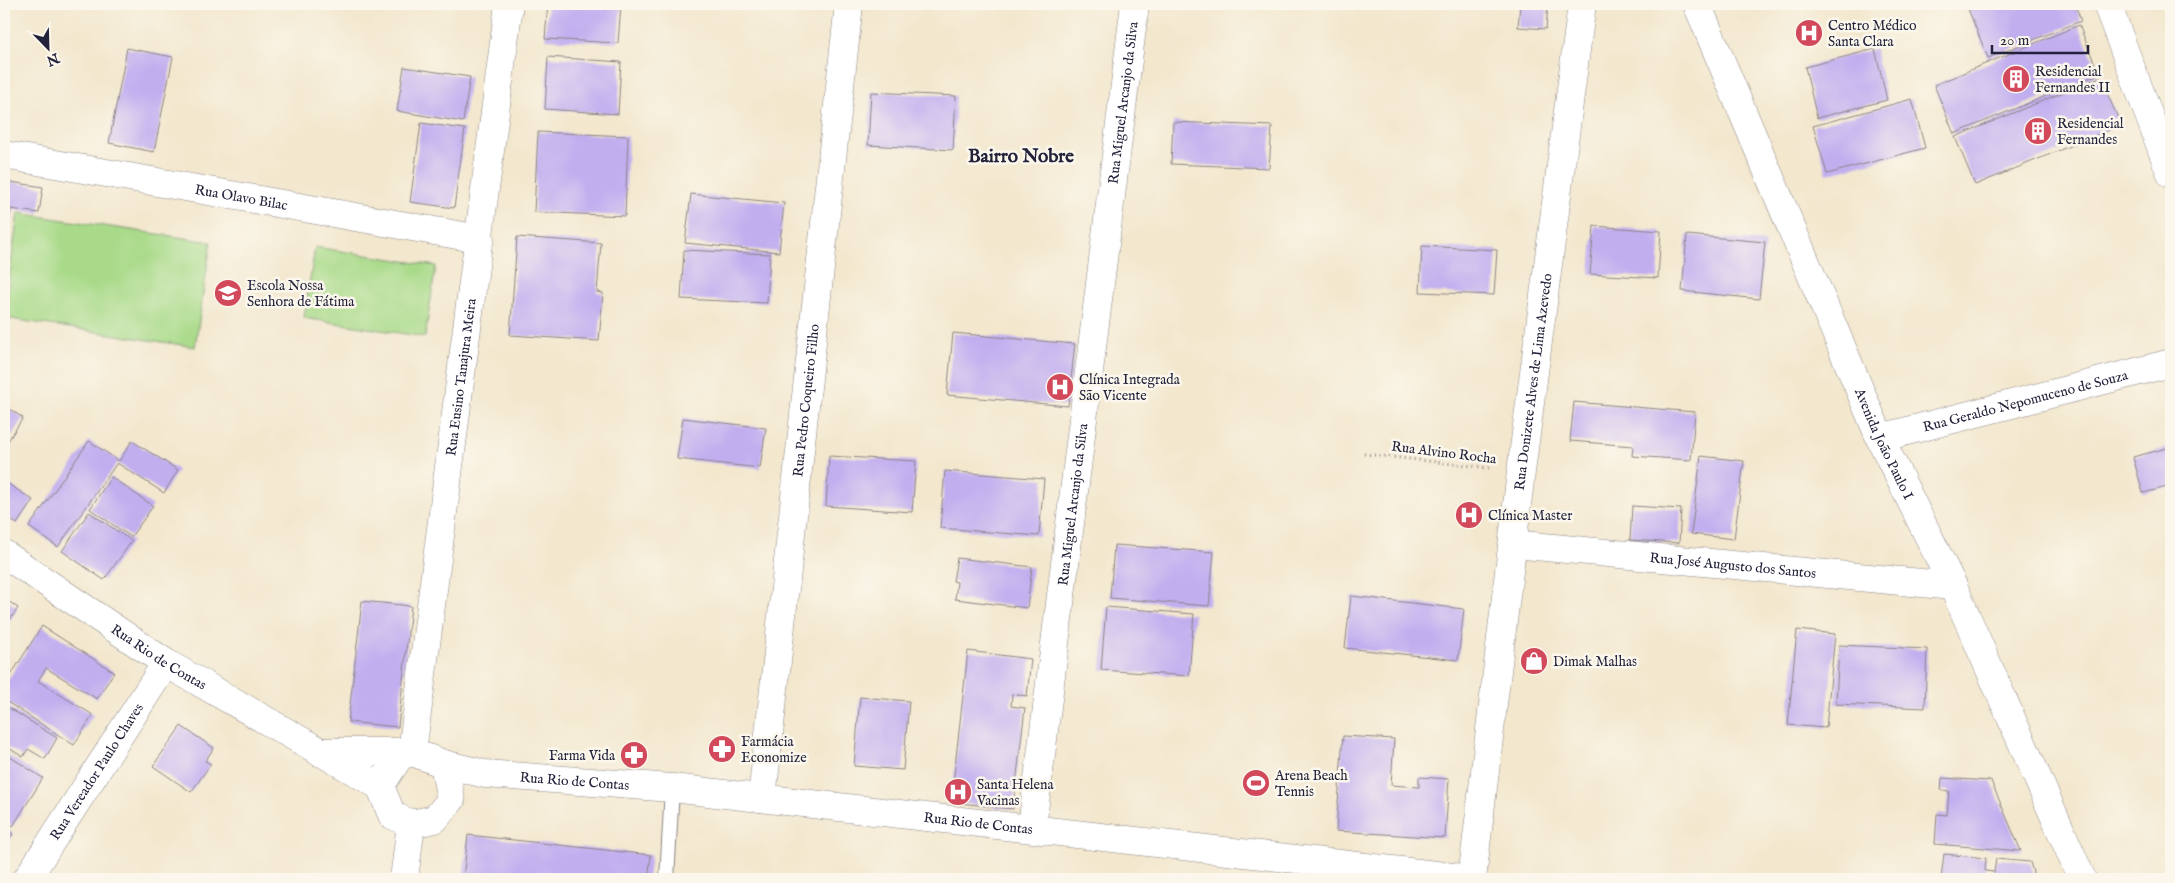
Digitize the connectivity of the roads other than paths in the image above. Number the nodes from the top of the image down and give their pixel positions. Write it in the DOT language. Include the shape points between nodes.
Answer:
graph roads {
  1 [pos="509,4"];
  2 [pos="849,4"];
  3 [pos="1135,4"];
  4 [pos="1582,4"];
  5 [pos="1697,4"];
  6 [pos="2107,4"];
  7 [pos="4,155"];
  8 [pos="2171,174"];
  9 [pos="480,239"];
  10 [pos="2171,363"];
  11 [pos="1880,438"];
  12 [pos="1514,544"];
  13 [pos="4,554"];
  14 [pos="1953,586"];
  15 [pos="166,663"];
  16 [pos="318,752"];
  17 [pos="412,752"];
  18 [pos="444,764"];
  19 [pos="485,774"];
  20 [pos="380,786"];
  21 [pos="672,788"];
  22 [pos="762,798"];
  23 [pos="451,800"];
  24 [pos="411,824"];
  25 [pos="1032,828"];
  26 [pos="27,879"];
  27 [pos="404,879"];
  28 [pos="666,879"];
  29 [pos="1472,879"];
  30 [pos="2082,879"];
  1 -- 9 [label="street, Rua Eusino Tanajura Meira"];
  2 -- 22 [label="street, Rua Pedro Coqueiro Filho"];
  3 -- 25 [label="street, Rua Miguel Arcanjo da Silva"];
  4 -- 12 [label="street, Rua Donizete Alves de Lima Azevedo"];
  5 -- 11 [label="street, Avenida João Paulo I"];
  6 -- 8 [label="street"];
  7 -- 9 [label="street, Rua Olavo Bilac"];
  9 -- 17 [label="street, Rua Eusino Tanajura Meira"];
  10 -- 11 [label="street, Rua Geraldo Nepomuceno de Souza"];
  11 -- 14 [label="street, Avenida João Paulo I"];
  12 -- 14 [label="street, Rua José Augusto dos Santos"];
  12 -- 29 [label="street, Rua Donizete Alves de Lima Azevedo"];
  13 -- 15 [label="street, Rua Rio de Contas"];
  14 -- 30 [label="street, Avenida João Paulo I"];
  15 -- 16 [label="street, Rua Rio de Contas"];
  15 -- 26 [label="street, Rua Vereador Paulo Chaves"];
  16 -- 17 [label="street"];
  16 -- 20 [label="street, Rua Rio de Contas"];
  17 -- 18 [label="street"];
  17 -- 20 [label="street" via="400,756"];
  18 -- 19 [label="street, Rua Rio de Contas"];
  18 -- 23 [label="street"];
  19 -- 21 [label="street, Rua Rio de Contas"];
  19 -- 23 [label="street"];
  20 -- 24 [label="street" via="392,815"];
  21 -- 22 [label="street, Rua Rio de Contas"];
  21 -- 28 [label="lane"];
  22 -- 25 [label="street, Rua Rio de Contas"];
  23 -- 24 [label="street" via="435,819"];
  24 -- 27 [label="street"];
  25 -- 29 [label="street, Rua Rio de Contas"];
}
